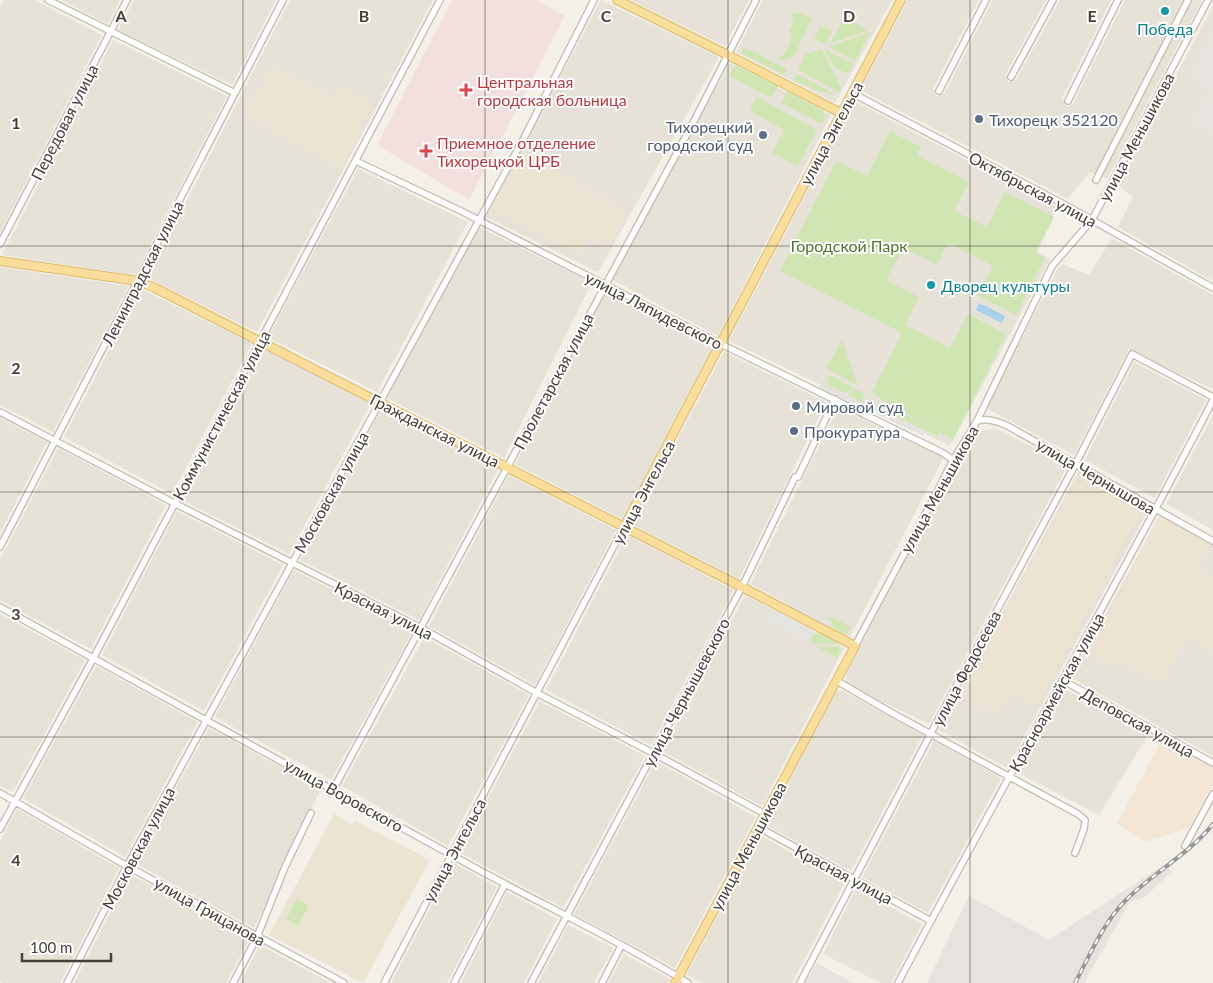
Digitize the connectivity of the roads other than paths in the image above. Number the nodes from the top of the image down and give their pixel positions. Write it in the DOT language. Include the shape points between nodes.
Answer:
graph roads {
  1 [pos="48,0"];
  2 [pos="127,0"];
  3 [pos="283,0"];
  4 [pos="440,0"];
  5 [pos="594,0"];
  6 [pos="617,0"];
  7 [pos="756,0"];
  8 [pos="901,0"];
  9 [pos="986,0"];
  10 [pos="1053,0"];
  11 [pos="1118,0"];
  12 [pos="1188,0"];
  13 [pos="1208,0"];
  14 [pos="110,32"];
  15 [pos="728,55"];
  16 [pos="1011,77"];
  17 [pos="939,91"];
  18 [pos="235,93"];
  19 [pos="852,93"];
  20 [pos="1068,101"];
  21 [pos="841,113"];
  22 [pos="356,161"];
  23 [pos="1096,180"];
  24 [pos="1092,220"];
  25 [pos="478,221"];
  26 [pos="0,244"];
  27 [pos="0,261"];
  28 [pos="138,281"];
  29 [pos="606,285"];
  30 [pos="1213,288"];
  31 [pos="260,340"];
  32 [pos="721,344"];
  33 [pos="1213,398"];
  34 [pos="835,399"];
  35 [pos="381,403"];
  36 [pos="0,412"];
  37 [pos="977,422"];
  38 [pos="56,440"];
  39 [pos="952,460"];
  40 [pos="1075,465"];
  41 [pos="506,467"];
  42 [pos="174,503"];
  43 [pos="1156,510"];
  44 [pos="624,527"];
  45 [pos="1213,541"];
  46 [pos="0,547"];
  47 [pos="291,562"];
  48 [pos="742,587"];
  49 [pos="0,606"];
  50 [pos="421,628"];
  51 [pos="855,646"];
  52 [pos="94,657"];
  53 [pos="1062,680"];
  54 [pos="837,681"];
  55 [pos="538,693"];
  56 [pos="207,719"];
  57 [pos="931,733"];
  58 [pos="653,753"];
  59 [pos="1213,763"];
  60 [pos="1010,776"];
  61 [pos="334,788"];
  62 [pos="0,793"];
  63 [pos="1213,794"];
  64 [pos="15,801"];
  65 [pos="311,812"];
  66 [pos="765,814"];
  67 [pos="758,827"];
  68 [pos="0,829"];
  69 [pos="1184,846"];
  70 [pos="1075,853"];
  71 [pos="451,854"];
  72 [pos="127,866"];
  73 [pos="854,879"];
  74 [pos="505,884"];
  75 [pos="566,915"];
  76 [pos="931,921"];
  77 [pos="257,937"];
  78 [pos="621,946"];
  79 [pos="676,980"];
  80 [pos="67,983"];
  81 [pos="233,983"];
  82 [pos="344,983"];
  83 [pos="384,983"];
  84 [pos="454,983"];
  85 [pos="531,983"];
  86 [pos="602,983"];
  87 [pos="688,983"];
  88 [pos="800,983"];
  89 [pos="898,983"];
  1 -- 14 [label="street"];
  2 -- 14 [label="street, Передовая улица"];
  3 -- 18 [label="street, Ленинградская улица"];
  4 -- 22 [label="street, Коммунистическая улица"];
  5 -- 25 [label="street, Московская улица"];
  6 -- 15 [label="main road"];
  7 -- 15 [label="street, Пролетарская улица"];
  8 -- 19 [label="main road, улица Энгельса"];
  9 -- 17 [label="street"];
  10 -- 16 [label="street"];
  11 -- 20 [label="street"];
  12 -- 23 [label="street, улица Меньшикова"];
  13 -- 24 [label="street, улица Меньшикова"];
  14 -- 18 [label="street"];
  14 -- 26 [label="street, Передовая улица"];
  15 -- 21 [label="main road"];
  15 -- 29 [label="street, Пролетарская улица"];
  18 -- 28 [label="street, Ленинградская улица"];
  19 -- 21 [label="main road, улица Энгельса"];
  19 -- 24 [label="street, Октябрьская улица"];
  21 -- 32 [label="main road, улица Энгельса"];
  22 -- 25 [label="street, улица Ляпидевского"];
  22 -- 31 [label="street, Коммунистическая улица"];
  24 -- 30 [label="street, Октябрьская улица"];
  24 -- 37 [label="street, улица Меньшикова" via="1052,266"];
  25 -- 29 [label="street, улица Ляпидевского"];
  25 -- 35 [label="street, Московская улица"];
  27 -- 28 [label="main road, Гражданская улица"];
  28 -- 31 [label="main road, Гражданская улица"];
  28 -- 38 [label="street, Ленинградская улица"];
  29 -- 32 [label="street, улица Ляпидевского"];
  29 -- 41 [label="street, Пролетарская улица"];
  31 -- 35 [label="main road, Гражданская улица"];
  31 -- 42 [label="street, Коммунистическая улица"];
  32 -- 34 [label="street, улица Ляпидевского"];
  32 -- 44 [label="main road, улица Энгельса"];
  33 -- 40 [label="street, улица Федосеева" via="1132,354"];
  33 -- 43 [label="street, Красноармейская улица"];
  34 -- 39 [label="street, улица Ляпидевского" via="944,453"];
  34 -- 48 [label="street, улица Чернышевского"];
  35 -- 41 [label="main road, Гражданская улица"];
  35 -- 47 [label="street, Московская улица"];
  36 -- 38 [label="street, Красная улица"];
  37 -- 39 [label="street, улица Меньшикова"];
  37 -- 40 [label="street, улица Чернышова" via="985,419 1006,425"];
  38 -- 42 [label="street, Красная улица"];
  38 -- 46 [label="street, Ленинградская улица"];
  39 -- 51 [label="street, улица Меньшикова"];
  40 -- 43 [label="street, улица Чернышова"];
  40 -- 57 [label="street, улица Федосеева"];
  41 -- 44 [label="main road, Гражданская улица"];
  41 -- 50 [label="street, Пролетарская улица"];
  42 -- 47 [label="street, Красная улица"];
  42 -- 52 [label="street, Коммунистическая улица"];
  43 -- 45 [label="street, улица Чернышова"];
  43 -- 53 [label="street, Красноармейская улица"];
  44 -- 48 [label="main road, Гражданская улица"];
  44 -- 55 [label="street, улица Энгельса"];
  47 -- 50 [label="street, Красная улица"];
  47 -- 56 [label="street, Московская улица"];
  48 -- 51 [label="main road, Гражданская улица"];
  48 -- 58 [label="street, улица Чернышевского"];
  49 -- 52 [label="street, улица Воровского"];
  50 -- 55 [label="street, Красная улица"];
  50 -- 61 [label="street, Пролетарская улица"];
  51 -- 54 [label="main road, улица Меньшикова"];
  52 -- 56 [label="street, улица Воровского"];
  52 -- 64 [label="street, Коммунистическая улица"];
  53 -- 59 [label="street, Деповская улица"];
  53 -- 60 [label="street, Красноармейская улица"];
  54 -- 57 [label="street"];
  54 -- 66 [label="main road, улица Меньшикова"];
  55 -- 58 [label="street, Красная улица"];
  55 -- 71 [label="street, улица Энгельса"];
  56 -- 61 [label="street, улица Воровского"];
  56 -- 72 [label="street, Московская улица"];
  57 -- 60 [label="street"];
  57 -- 73 [label="street, улица Федосеева"];
  58 -- 66 [label="street, Красная улица"];
  58 -- 75 [label="street, улица Чернышевского"];
  60 -- 70 [label="street" via="1085,820"];
  60 -- 76 [label="street, Красноармейская улица"];
  61 -- 71 [label="street, улица Воровского"];
  62 -- 64 [label="street, улица Грицанова"];
  63 -- 69 [label="street"];
  64 -- 68 [label="street, Коммунистическая улица"];
  64 -- 72 [label="street, улица Грицанова"];
  65 -- 77 [label="street"];
  66 -- 67 [label="main road, улица Меньшикова"];
  67 -- 73 [label="street, Красная улица"];
  67 -- 79 [label="main road, улица Меньшикова"];
  71 -- 74 [label="street, улица Воровского"];
  71 -- 83 [label="street, улица Энгельса"];
  72 -- 77 [label="street, улица Грицанова"];
  72 -- 80 [label="street, Московская улица"];
  73 -- 76 [label="street, Красная улица"];
  73 -- 88 [label="street, улица Федосеева"];
  74 -- 75 [label="street, улица Воровского"];
  74 -- 84 [label="street"];
  75 -- 78 [label="street, улица Воровского"];
  75 -- 85 [label="street, улица Чернышевского"];
  76 -- 89 [label="street, Красноармейская улица"];
  77 -- 81 [label="street"];
  77 -- 82 [label="street, улица Грицанова"];
  78 -- 79 [label="street, улица Воровского"];
  78 -- 86 [label="street"];
  79 -- 87 [label="street, улица Воровского"];
}
